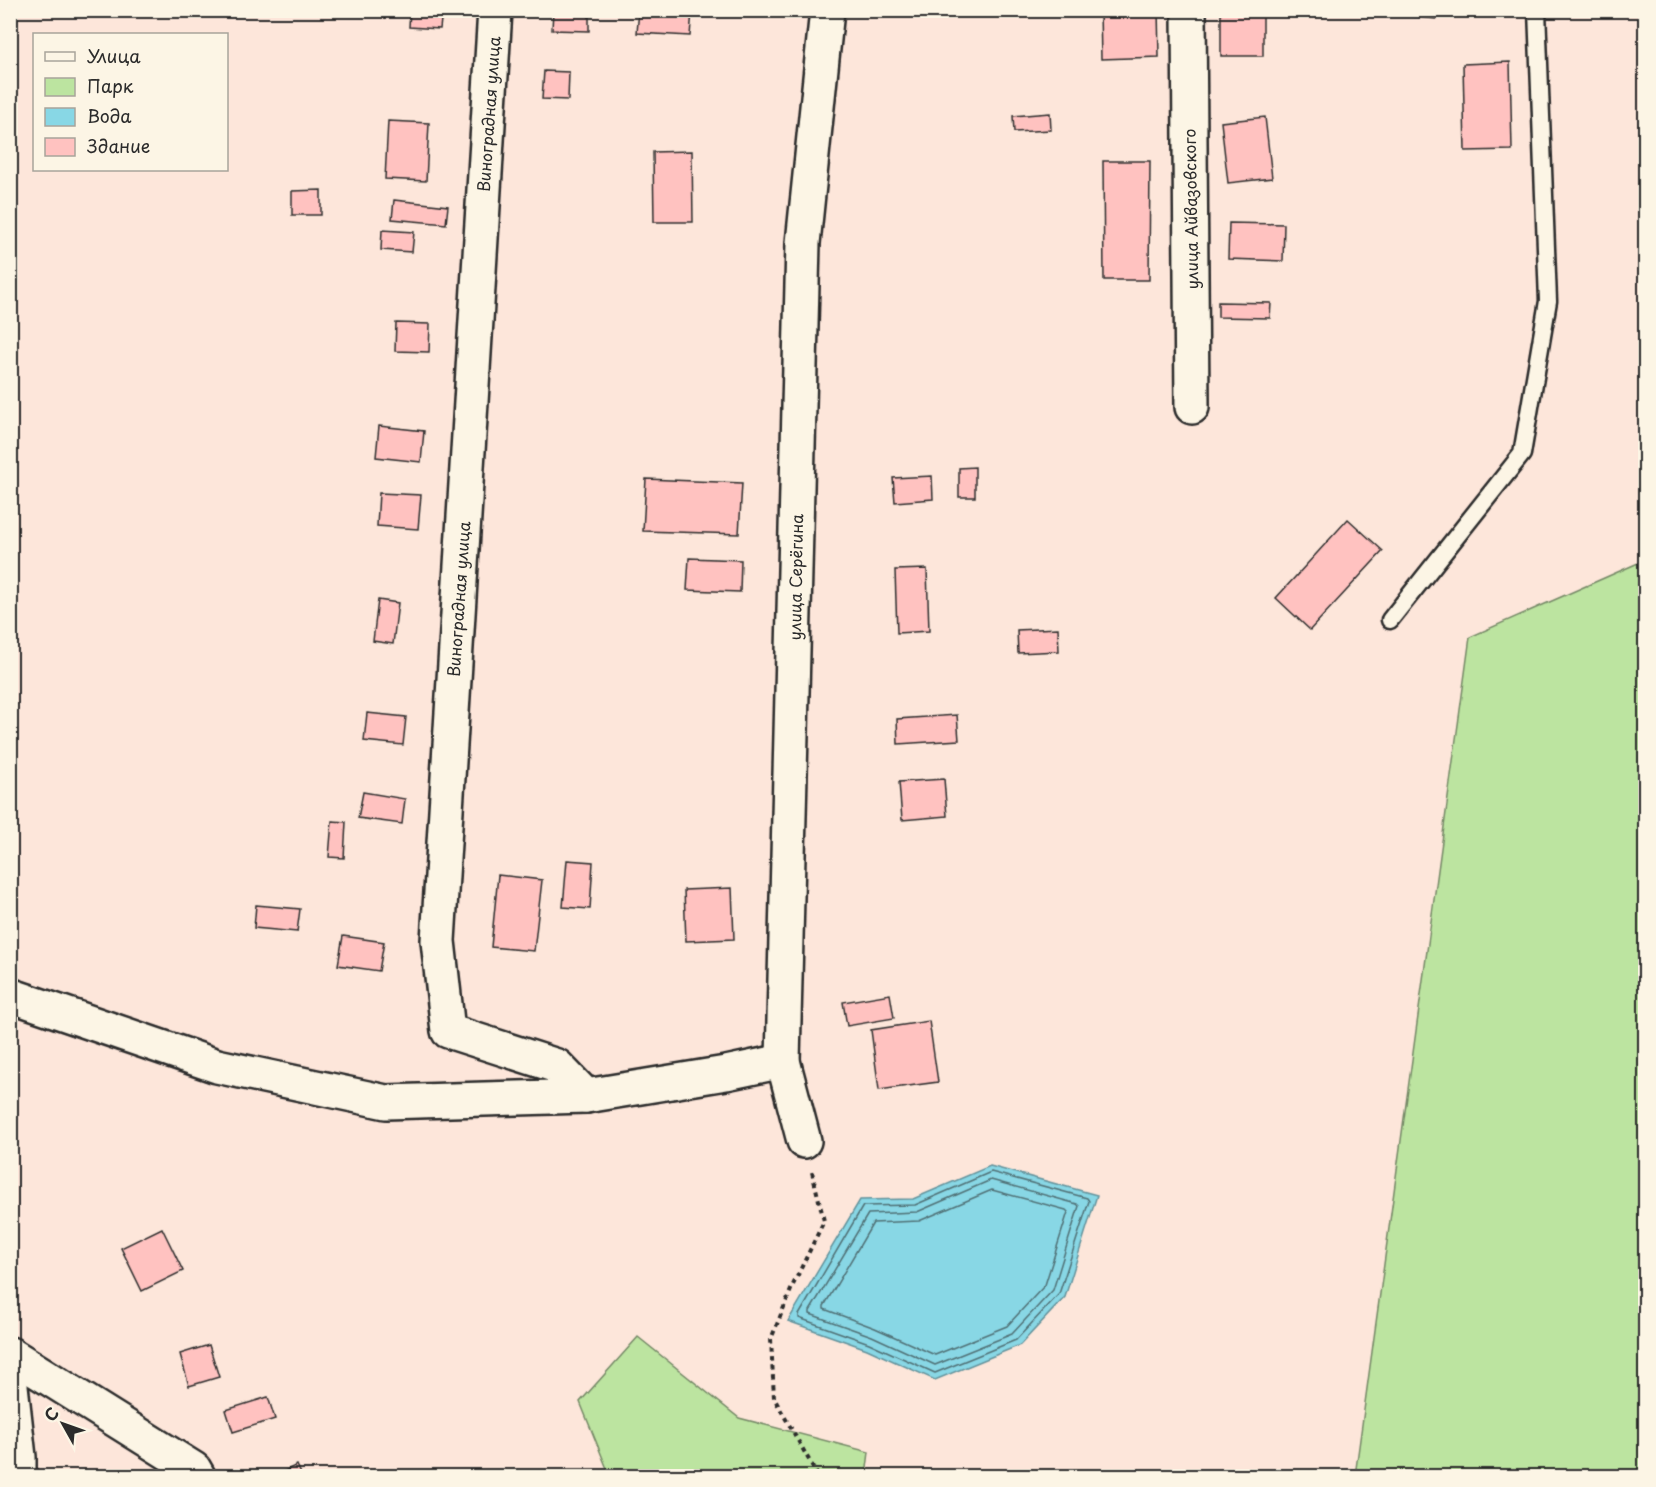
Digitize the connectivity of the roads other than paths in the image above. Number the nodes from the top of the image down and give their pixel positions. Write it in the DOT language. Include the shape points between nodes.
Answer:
graph roads {
  1 [pos="495,10"];
  2 [pos="827,10"];
  3 [pos="1189,10"];
  4 [pos="1537,10"];
  5 [pos="1192,407"];
  6 [pos="1390,620"];
  7 [pos="10,995"];
  8 [pos="783,1061"];
  9 [pos="586,1096"];
  10 [pos="804,1141"];
  11 [pos="10,1354"];
  12 [pos="10,1377"];
  13 [pos="19,1476"];
  14 [pos="198,1476"];
  1 -- 9 [label="street, Виноградная улица" via="438,941 448,1030 556,1066"];
  2 -- 8 [label="street, улица Серёгина" via="803,243"];
  3 -- 5 [label="street, улица Айвазовского"];
  4 -- 6 [label="lane" via="1548,301 1521,454"];
  7 -- 9 [label="street" via="217,1066 386,1102"];
  8 -- 9 [label="street"];
  8 -- 10 [label="street, улица Серёгина"];
  11 -- 14 [label="street" via="194,1469"];
  12 -- 13 [label="street"];
}
